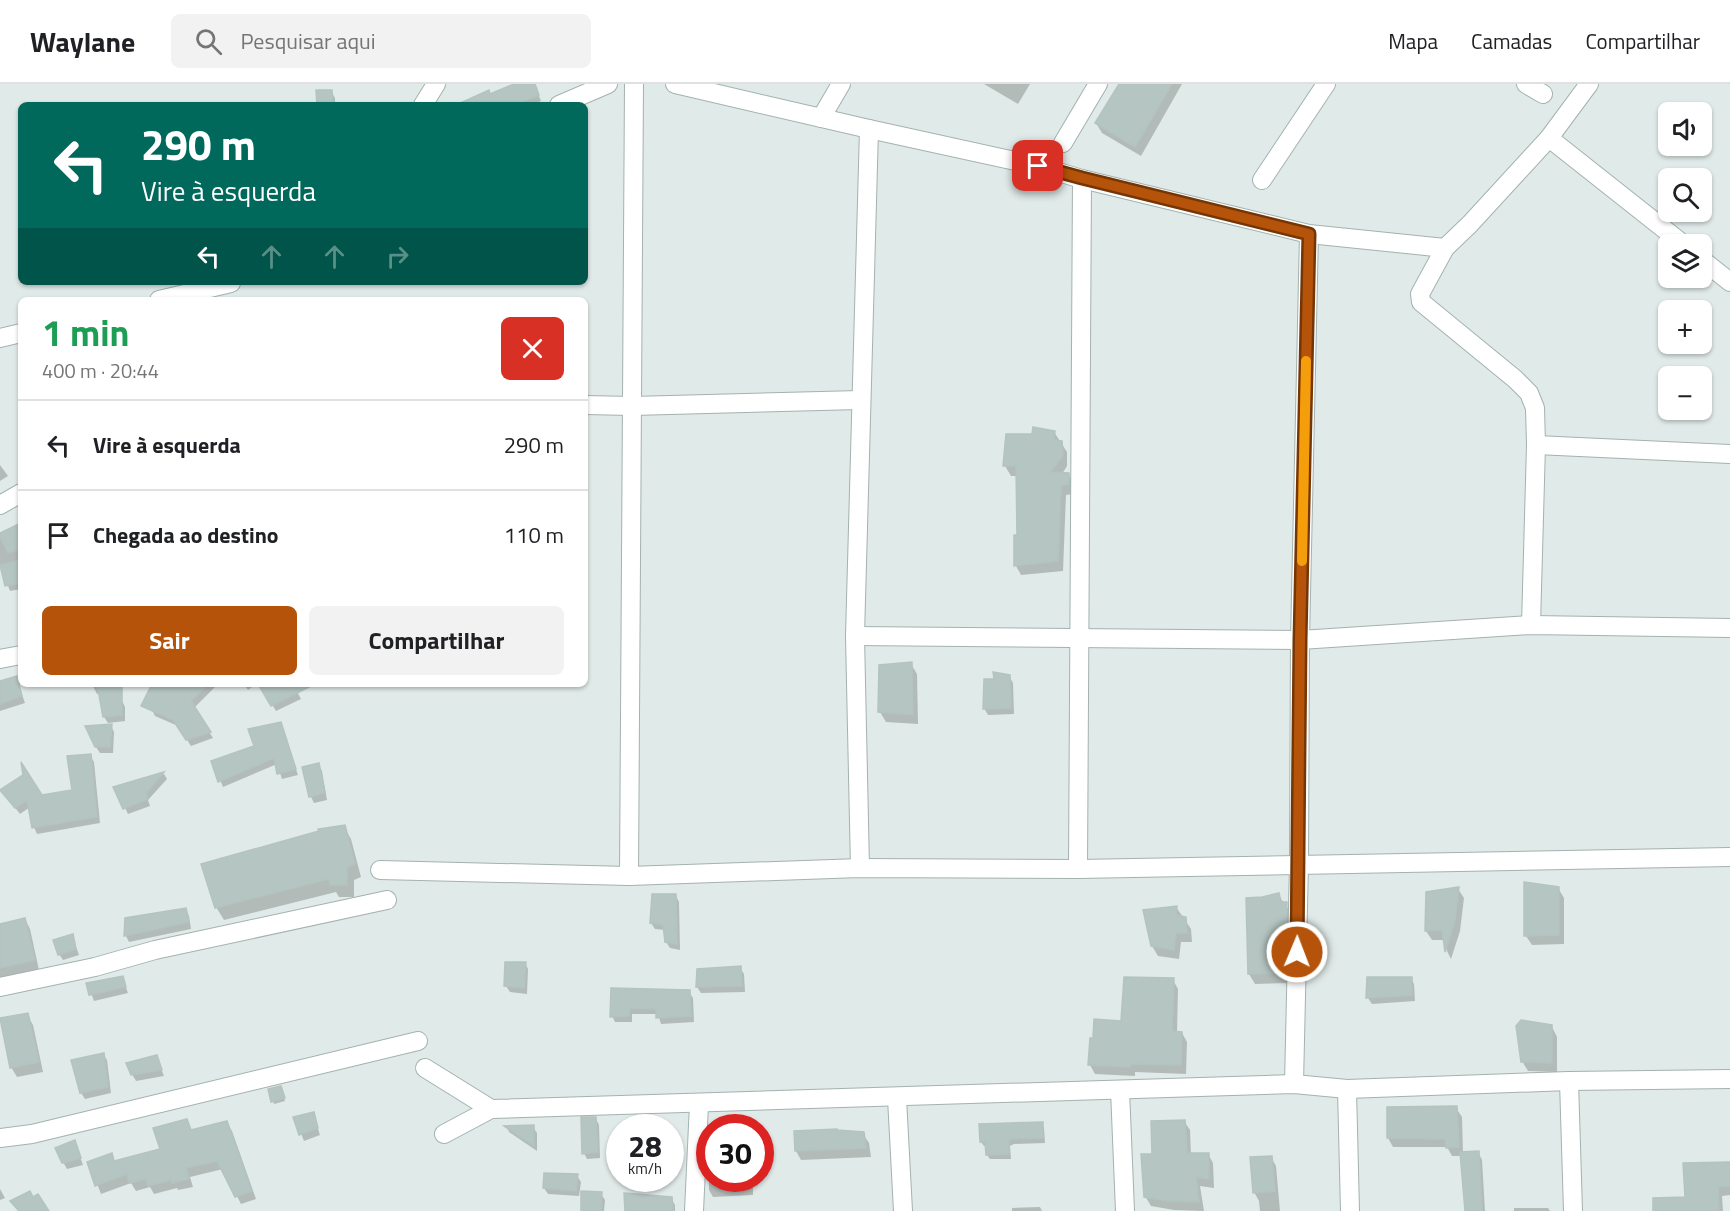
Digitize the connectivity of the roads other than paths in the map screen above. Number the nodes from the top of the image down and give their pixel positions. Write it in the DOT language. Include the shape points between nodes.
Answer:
graph roads {
  1 [pos="436,84"];
  2 [pos="608,84"];
  3 [pos="634,84"];
  4 [pos="675,84"];
  5 [pos="841,84"];
  6 [pos="1098,84"];
  7 [pos="1326,84"];
  8 [pos="1526,84"];
  9 [pos="1589,84"];
  10 [pos="1543,94"];
  11 [pos="425,102"];
  12 [pos="566,102"];
  13 [pos="821,118"];
  14 [pos="869,129"];
  15 [pos="1550,138"];
  16 [pos="1063,143"];
  17 [pos="1082,178"];
  18 [pos="1262,180"];
  19 [pos="1309,234"];
  20 [pos="1670,234"];
  21 [pos="1445,248"];
  22 [pos="1712,268"];
  23 [pos="1730,282"];
  24 [pos="223,285"];
  25 [pos="172,297"];
  26 [pos="18,334"];
  27 [pos="0,338"];
  28 [pos="860,400"];
  29 [pos="588,405"];
  30 [pos="632,406"];
  31 [pos="1536,445"];
  32 [pos="1730,454"];
  33 [pos="18,495"];
  34 [pos="0,505"];
  35 [pos="1531,625"];
  36 [pos="1730,628"];
  37 [pos="855,636"];
  38 [pos="1079,639"];
  39 [pos="1300,640"];
  40 [pos="18,656"];
  41 [pos="0,659"];
  42 [pos="1730,856"];
  43 [pos="1299,864"];
  44 [pos="860,868"];
  45 [pos="1078,869"];
  46 [pos="380,870"];
  47 [pos="628,876"];
  48 [pos="387,900"];
  49 [pos="0,987"];
  50 [pos="418,1041"];
  51 [pos="425,1068"];
  52 [pos="1730,1079"];
  53 [pos="1569,1081"];
  54 [pos="1294,1084"];
  55 [pos="1347,1089"];
  56 [pos="1120,1090"];
  57 [pos="897,1098"];
  58 [pos="699,1104"];
  59 [pos="491,1109"];
  60 [pos="444,1134"];
  61 [pos="0,1138"];
  62 [pos="694,1211"];
  63 [pos="903,1211"];
  64 [pos="1125,1211"];
  65 [pos="1350,1211"];
  66 [pos="1573,1211"];
  1 -- 11 [label="street"];
  2 -- 12 [label="street"];
  3 -- 30 [label="street"];
  4 -- 13 [label="street"];
  5 -- 13 [label="street"];
  6 -- 16 [label="street"];
  7 -- 18 [label="street"];
  8 -- 10 [label="street"];
  9 -- 15 [label="street"];
  13 -- 14 [label="street"];
  14 -- 17 [label="street"];
  14 -- 28 [label="street"];
  15 -- 20 [label="street"];
  15 -- 21 [label="street"];
  17 -- 19 [label="street"];
  17 -- 38 [label="street"];
  19 -- 21 [label="street"];
  19 -- 39 [label="street"];
  21 -- 31 [label="street" via="1420,294 1421,302 1529,393"];
  22 -- 23 [label="street"];
  24 -- 25 [label="street"];
  26 -- 27 [label="street"];
  28 -- 30 [label="street"];
  28 -- 37 [label="street"];
  29 -- 30 [label="street"];
  30 -- 47 [label="street"];
  31 -- 32 [label="street"];
  31 -- 35 [label="street"];
  33 -- 34 [label="street"];
  35 -- 36 [label="street"];
  35 -- 39 [label="street"];
  37 -- 38 [label="street"];
  37 -- 44 [label="street"];
  38 -- 39 [label="street"];
  38 -- 45 [label="street"];
  39 -- 43 [label="street"];
  40 -- 41 [label="street"];
  42 -- 43 [label="street"];
  43 -- 45 [label="street"];
  43 -- 54 [label="street"];
  44 -- 45 [label="street"];
  44 -- 47 [label="street"];
  46 -- 47 [label="street"];
  48 -- 49 [label="street"];
  50 -- 61 [label="street" via="32,1134"];
  51 -- 59 [label="street"];
  52 -- 53 [label="street"];
  53 -- 55 [label="street"];
  53 -- 66 [label="street"];
  54 -- 55 [label="street"];
  54 -- 56 [label="street"];
  55 -- 65 [label="street"];
  56 -- 57 [label="street"];
  56 -- 64 [label="street"];
  57 -- 58 [label="street"];
  57 -- 63 [label="street"];
  58 -- 59 [label="street"];
  58 -- 62 [label="street"];
  59 -- 60 [label="street"];
}
